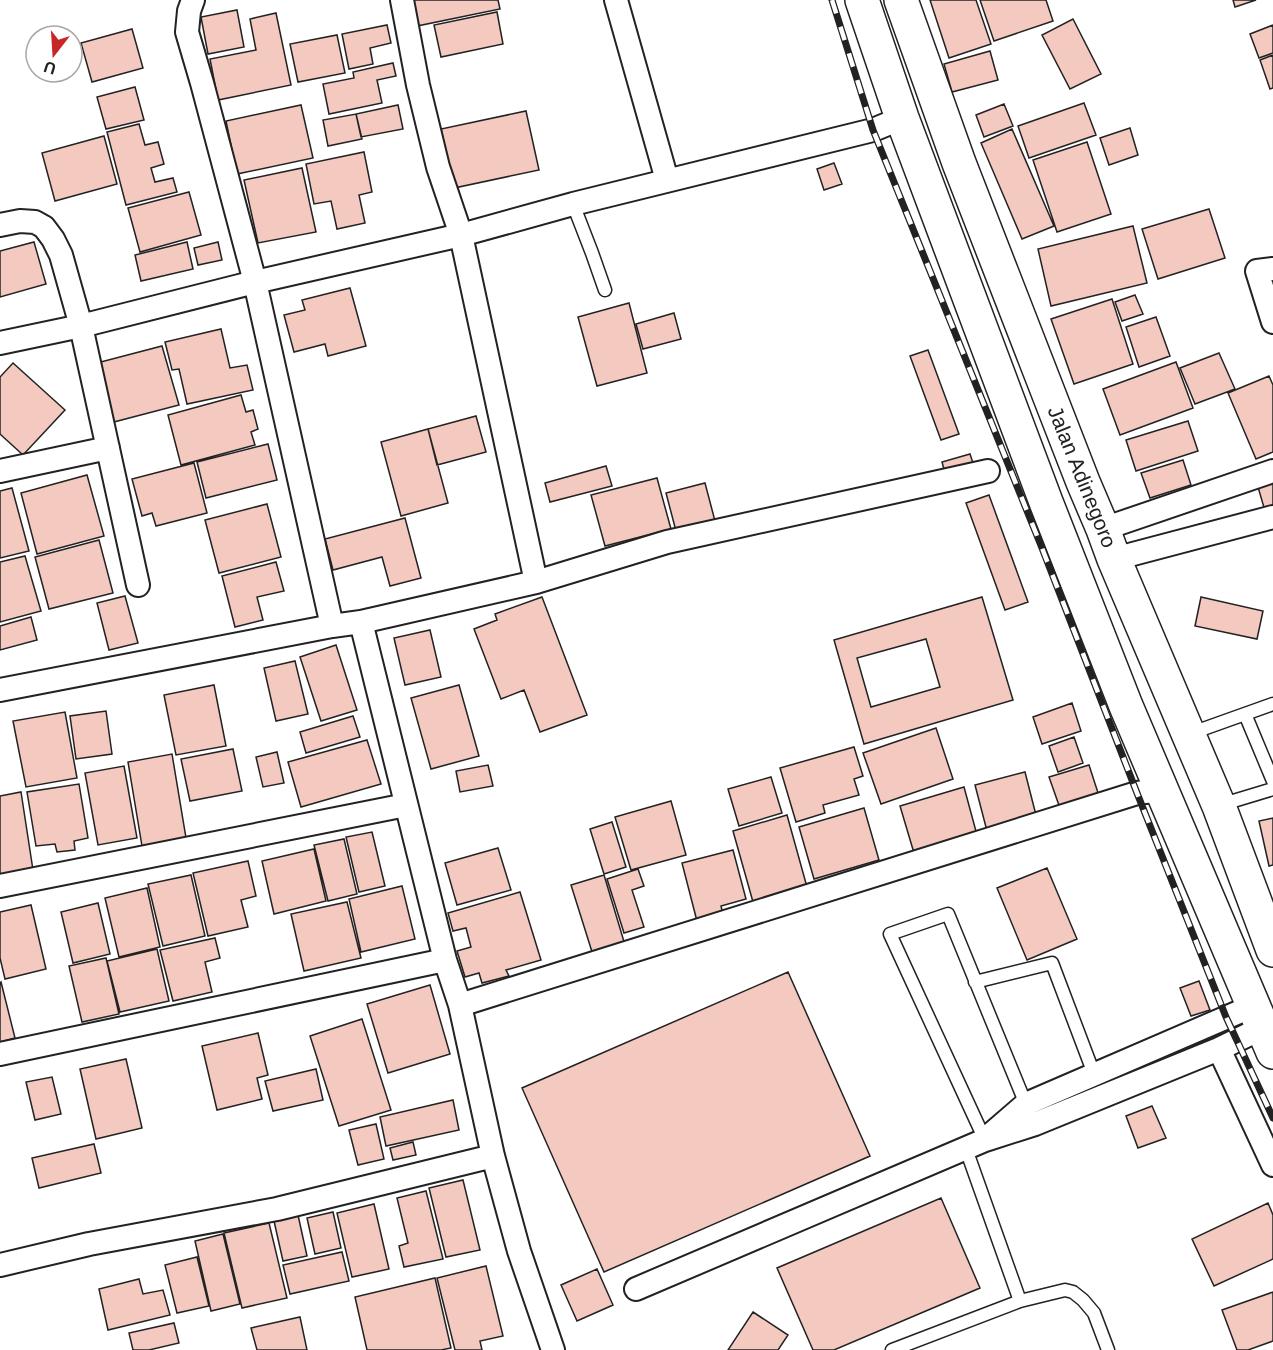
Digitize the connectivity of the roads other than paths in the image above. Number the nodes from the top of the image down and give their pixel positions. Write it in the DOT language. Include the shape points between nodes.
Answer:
graph roads {
  1 [pos="193,0"];
  2 [pos="402,0"];
  3 [pos="616,0"];
  4 [pos="862,0"];
  5 [pos="901,0"];
  6 [pos="902,118"];
  7 [pos="667,180"];
  8 [pos="573,204"];
  9 [pos="0,225"];
  10 [pos="461,236"];
  11 [pos="1273,269"];
  12 [pos="255,282"];
  13 [pos="605,290"];
  14 [pos="1273,322"];
  15 [pos="81,326"];
  16 [pos="0,343"];
  17 [pos="1056,412"];
  18 [pos="1016,423"];
  19 [pos="108,448"];
  20 [pos="0,471"];
  21 [pos="988,471"];
  22 [pos="1273,471"];
  23 [pos="1083,482"];
  24 [pos="1046,502"];
  25 [pos="1273,517"];
  26 [pos="1103,529"];
  27 [pos="1114,559"];
  28 [pos="536,582"];
  29 [pos="138,585"];
  30 [pos="361,622"];
  31 [pos="332,626"];
  32 [pos="0,690"];
  33 [pos="1273,704"];
  34 [pos="1245,714"];
  35 [pos="1188,735"];
  36 [pos="1273,781"];
  37 [pos="1273,789"];
  38 [pos="1162,790"];
  39 [pos="406,805"];
  40 [pos="1219,806"];
  41 [pos="0,886"];
  42 [pos="1273,950"];
  43 [pos="445,960"];
  44 [pos="975,982"];
  45 [pos="460,1005"];
  46 [pos="1262,1029"];
  47 [pos="1160,1046"];
  48 [pos="1219,1049"];
  49 [pos="0,1054"];
  50 [pos="1170,1069"];
  51 [pos="1094,1074"];
  52 [pos="1026,1104"];
  53 [pos="1035,1124"];
  54 [pos="975,1144"];
  55 [pos="493,1156"];
  56 [pos="1273,1165"];
  57 [pos="0,1265"];
  58 [pos="636,1289"];
  59 [pos="1020,1301"];
  60 [pos="546,1349"];
  61 [pos="892,1350"];
  62 [pos="1108,1350"];
  1 -- 12 [label="street" via="187,32"];
  2 -- 10 [label="street" via="438,167"];
  3 -- 7 [label="street"];
  4 -- 6 [label="highway"];
  5 -- 17 [label="highway, Jalan Adinegoro" via="959,163"];
  6 -- 7 [label="street" via="873,130"];
  6 -- 18 [label="highway"];
  7 -- 8 [label="street"];
  8 -- 10 [label="street"];
  8 -- 13 [label="lane"];
  9 -- 15 [label="street" via="20,221 44,227 61,255"];
  10 -- 12 [label="street"];
  10 -- 28 [label="street"];
  11 -- 14 [label="street" via="1257,271"];
  12 -- 15 [label="street"];
  12 -- 31 [label="street"];
  15 -- 16 [label="street"];
  15 -- 19 [label="street"];
  17 -- 18 [label="highway" via="1047,424 1033,430"];
  17 -- 23 [label="highway, Jalan Adinegoro"];
  18 -- 24 [label="highway"];
  19 -- 20 [label="street"];
  19 -- 29 [label="street"];
  21 -- 28 [label="street" via="667,542"];
  22 -- 26 [label="street"];
  23 -- 24 [label="highway" via="1068,478 1057,483"];
  23 -- 26 [label="highway, Jalan Adinegoro"];
  24 -- 38 [label="highway"];
  25 -- 27 [label="street"];
  26 -- 27 [label="highway, Jalan Adinegoro"];
  27 -- 35 [label="highway, Jalan Adinegoro"];
  28 -- 30 [label="street"];
  30 -- 31 [label="street"];
  30 -- 39 [label="street"];
  31 -- 32 [label="street"];
  33 -- 34 [label="lane"];
  34 -- 35 [label="lane"];
  34 -- 36 [label="lane"];
  35 -- 40 [label="highway, Jalan Adinegoro"];
  37 -- 40 [label="lane"];
  38 -- 45 [label="street" via="1137,793"];
  38 -- 46 [label="highway"];
  39 -- 41 [label="street"];
  39 -- 43 [label="street"];
  40 -- 42 [label="highway, Jalan Adinegoro"];
  43 -- 45 [label="street"];
  43 -- 49 [label="street"];
  44 -- 51 [label="lane" via="1052,963"];
  44 -- 52 [label="lane"];
  44 -- 54 [label="lane" via="948,914 890,934"];
  45 -- 55 [label="street"];
  46 -- 47 [label="street"];
  46 -- 48 [label="street"];
  47 -- 50 [label="street"];
  47 -- 51 [label="street"];
  48 -- 50 [label="street"];
  48 -- 56 [label="street"];
  50 -- 53 [label="street"];
  51 -- 52 [label="street"];
  52 -- 53 [label="lane"];
  52 -- 54 [label="street"];
  53 -- 54 [label="street"];
  54 -- 58 [label="street"];
  54 -- 59 [label="lane"];
  55 -- 57 [label="street" via="277,1209"];
  55 -- 60 [label="street"];
  59 -- 61 [label="lane"];
  59 -- 62 [label="lane" via="1065,1290 1073,1292 1094,1313"];
}
